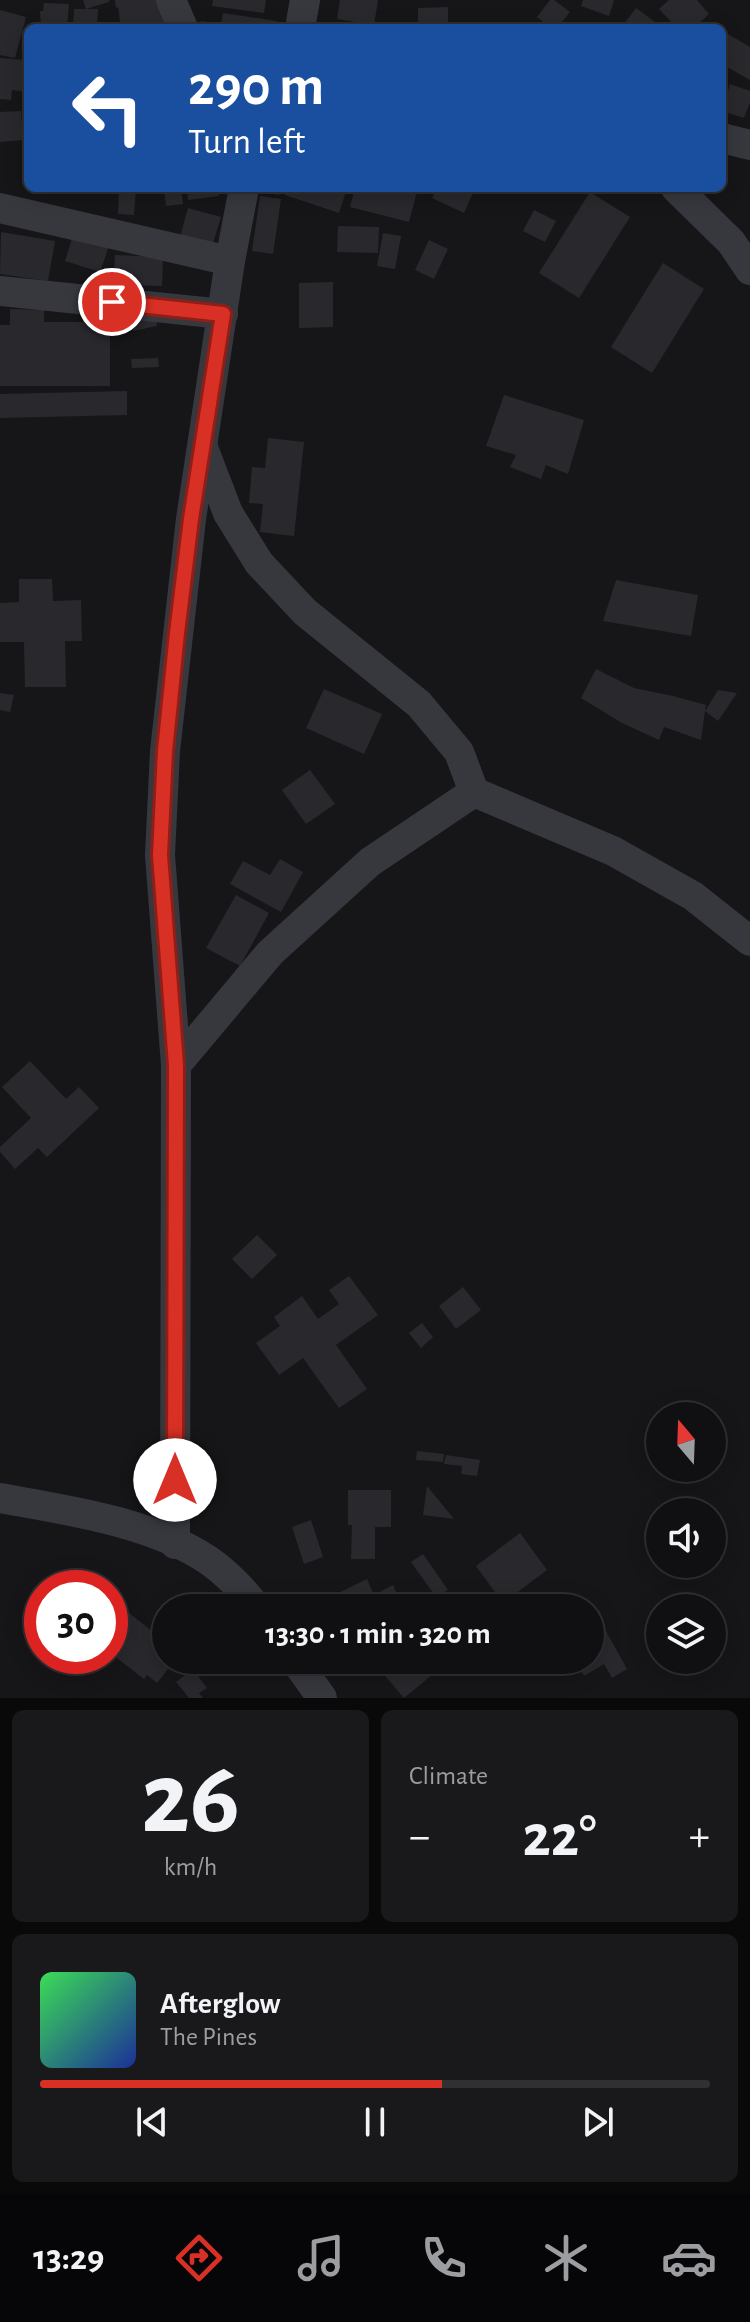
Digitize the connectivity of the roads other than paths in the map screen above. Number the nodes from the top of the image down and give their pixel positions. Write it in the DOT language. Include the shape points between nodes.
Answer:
graph roads {
  1 [pos="171,0"];
  2 [pos="305,0"];
  3 [pos="181,24"];
  4 [pos="301,24"];
  5 [pos="726,139"];
  6 [pos="750,145"];
  7 [pos="243,192"];
  8 [pos="680,192"];
  9 [pos="0,208"];
  10 [pos="230,261"];
  11 [pos="750,270"];
  12 [pos="0,291"];
  13 [pos="223,314"];
  14 [pos="203,446"];
  15 [pos="474,792"];
  16 [pos="750,941"];
  17 [pos="176,1065"];
  18 [pos="0,1498"];
  19 [pos="175,1544"];
  20 [pos="244,1594"];
  21 [pos="305,1674"];
  22 [pos="322,1698"];
  1 -- 3 [label="street"];
  2 -- 4 [label="street"];
  5 -- 6 [label="street"];
  7 -- 10 [label="street"];
  8 -- 11 [label="street" via="731,242"];
  9 -- 10 [label="street"];
  10 -- 13 [label="street"];
  12 -- 13 [label="street"];
  13 -- 14 [label="street"];
  14 -- 15 [label="street" via="228,513 259,563 305,612 419,704 459,752"];
  14 -- 17 [label="street" via="177,633 161,840"];
  15 -- 16 [label="street" via="613,851 693,896"];
  15 -- 17 [label="street" via="370,862 270,953"];
  17 -- 19 [label="street"];
  18 -- 19 [label="street" via="111,1521"];
  19 -- 20 [label="street" via="207,1560"];
  21 -- 22 [label="street"];
}
